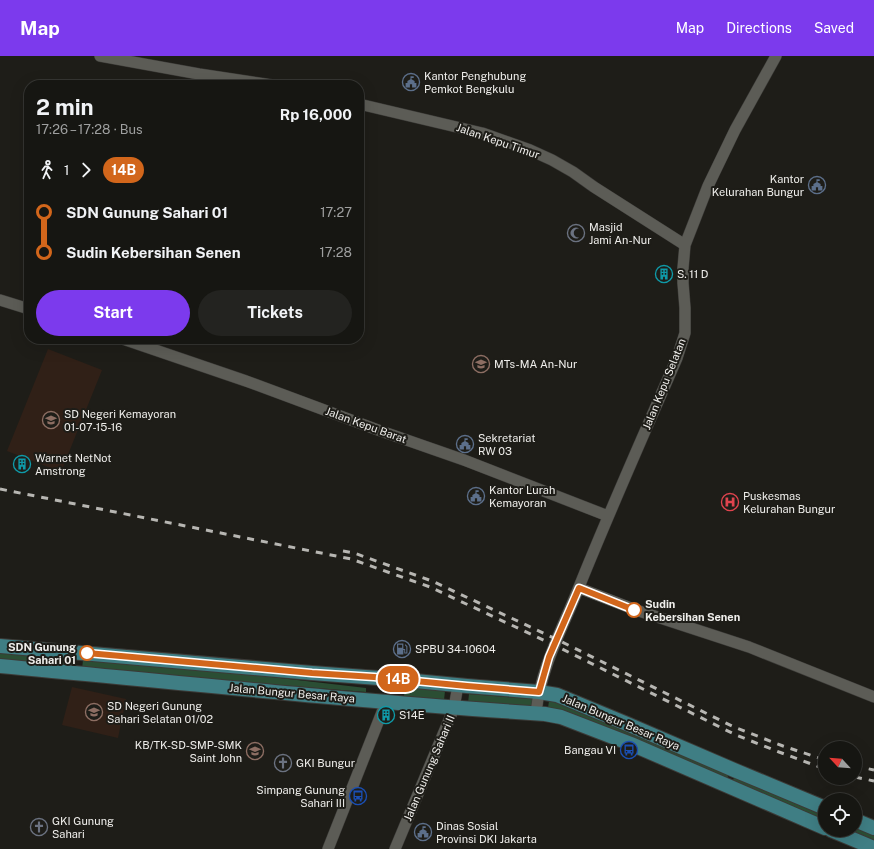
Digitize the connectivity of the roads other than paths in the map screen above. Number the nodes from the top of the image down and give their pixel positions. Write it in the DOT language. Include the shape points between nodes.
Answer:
graph roads {
  1 [pos="100,56"];
  2 [pos="776,56"];
  3 [pos="239,80"];
  4 [pos="364,105"];
  5 [pos="685,245"];
  6 [pos="0,300"];
  7 [pos="24,307"];
  8 [pos="138,344"];
  9 [pos="608,516"];
  10 [pos="579,588"];
  11 [pos="0,646"];
  12 [pos="0,666"];
  13 [pos="350,676"];
  14 [pos="388,678"];
  15 [pos="402,679"];
  16 [pos="458,685"];
  17 [pos="539,692"];
  18 [pos="874,697"];
  19 [pos="392,702"];
  20 [pos="454,708"];
  21 [pos="536,713"];
  22 [pos="818,805"];
  23 [pos="862,823"];
  24 [pos="818,825"];
  25 [pos="874,828"];
  26 [pos="848,837"];
  27 [pos="874,848"];
  28 [pos="328,849"];
  29 [pos="395,849"];
  1 -- 3 [label="street"];
  2 -- 5 [label="street, Jalan Kepu Selatan" via="735,130 708,186"];
  4 -- 5 [label="street, Jalan Kepu Timur" via="482,133 530,150 573,172"];
  5 -- 9 [label="street, Jalan Kepu Selatan" via="685,333 677,358"];
  6 -- 7 [label="street"];
  8 -- 9 [label="street, Jalan Kepu Barat" via="464,460"];
  9 -- 10 [label="street, Jalan Kepu Selatan"];
  10 -- 17 [label="street, Jalan Kepu Selatan" via="549,657"];
  10 -- 18 [label="street" via="636,610 749,647"];
  11 -- 13 [label="main road, Jalan Bungur Besar Raya"];
  12 -- 19 [label="main road, Jalan Bungur Besar Raya"];
  13 -- 14 [label="main road, Jalan Bungur Besar Raya"];
  13 -- 19 [label="main road" via="380,686"];
  14 -- 15 [label="main road, Jalan Bungur Besar Raya"];
  14 -- 19 [label="main road" via="393,692"];
  15 -- 16 [label="main road, Jalan Bungur Besar Raya"];
  15 -- 19 [label="main road" via="398,688 398,698"];
  16 -- 17 [label="main road, Jalan Bungur Besar Raya"];
  16 -- 20 [label="street, Jalan Gunung Sahari II"];
  17 -- 21 [label="street, Jalan Kepu Selatan"];
  17 -- 22 [label="main road, Jalan Bungur Besar Raya" via="570,700"];
  19 -- 20 [label="main road, Jalan Bungur Besar Raya"];
  19 -- 28 [label="street"];
  20 -- 21 [label="main road, Jalan Bungur Besar Raya"];
  20 -- 29 [label="street, Jalan Gunung Sahari II"];
  21 -- 24 [label="main road, Jalan Bungur Besar Raya" via="562,717 621,740"];
  23 -- 25 [label="main road"];
  26 -- 27 [label="main road"];
}
